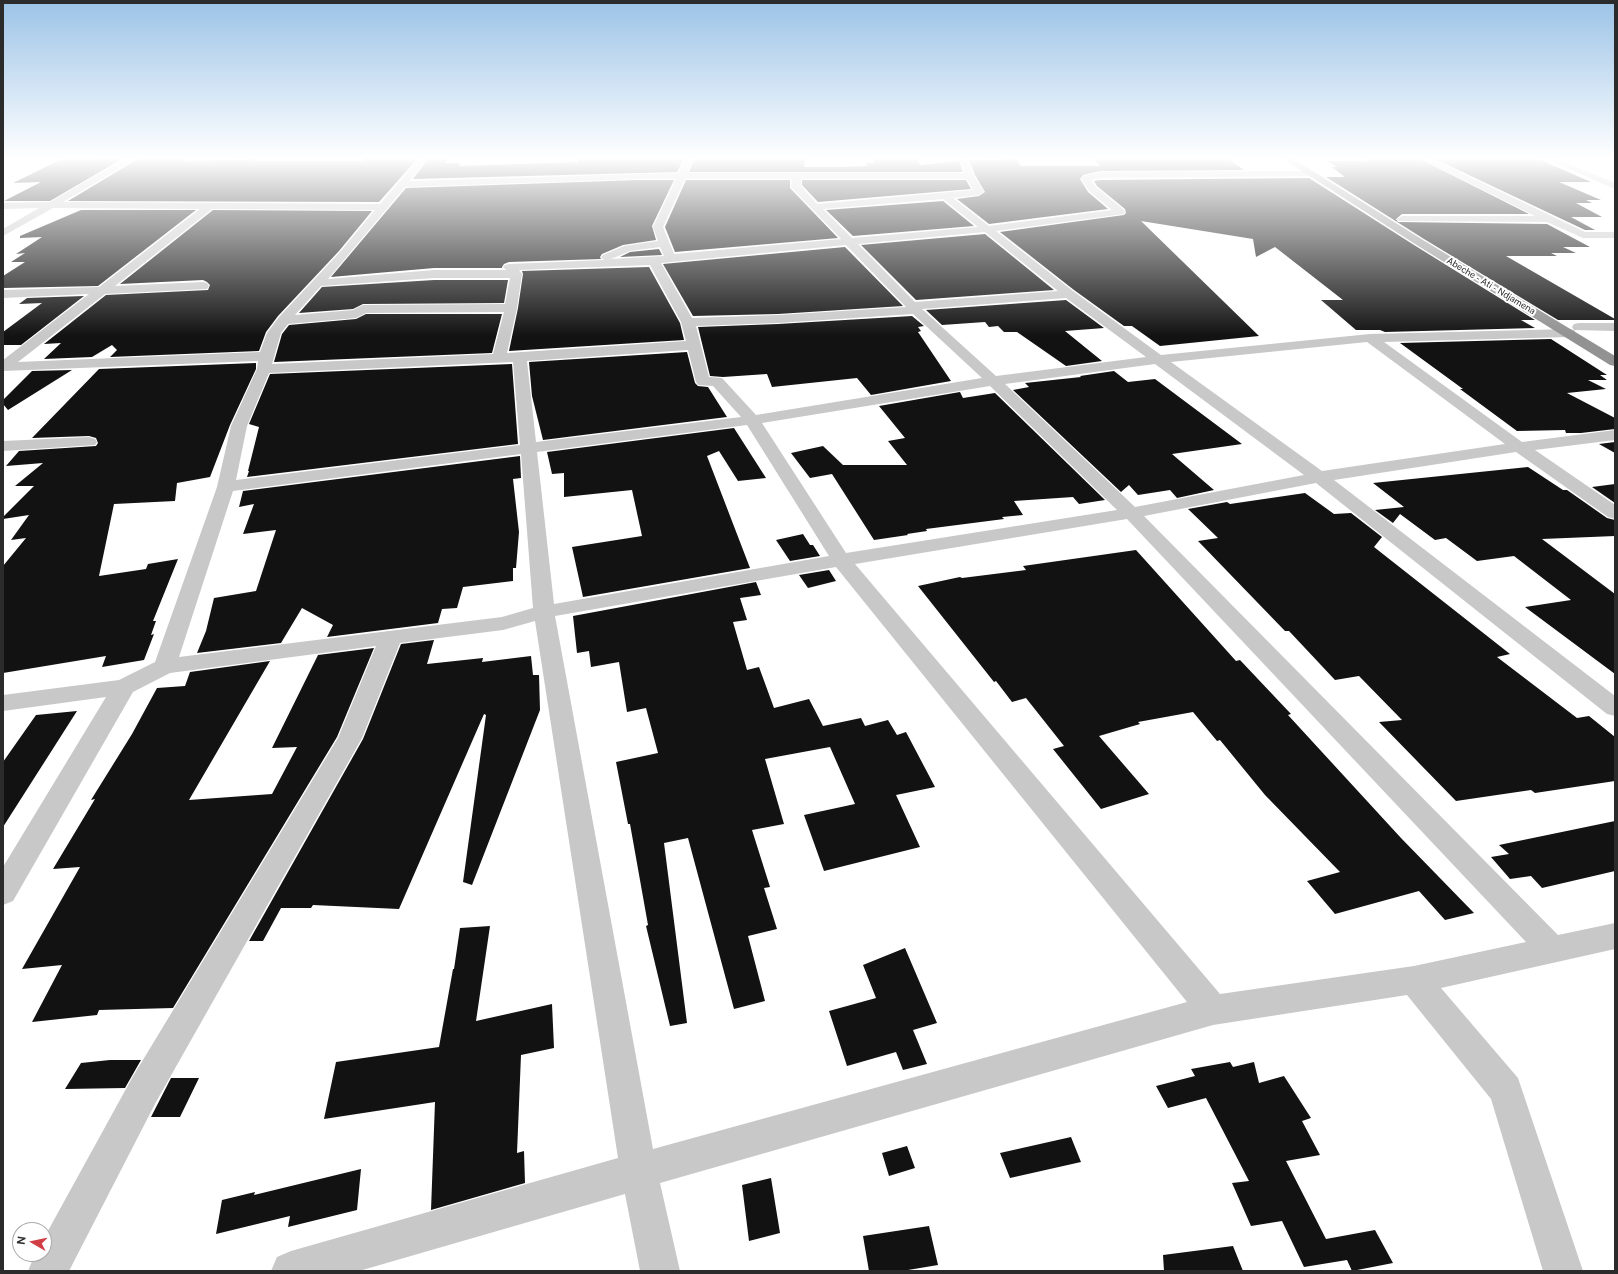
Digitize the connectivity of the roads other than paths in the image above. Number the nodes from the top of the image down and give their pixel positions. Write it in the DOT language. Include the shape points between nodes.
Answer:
graph roads {
  1 [pos="29,217"];
  2 [pos="195,217"];
  3 [pos="374,217"];
  4 [pos="662,217"];
  5 [pos="825,217"];
  6 [pos="973,217"];
  7 [pos="1078,217"];
  8 [pos="1380,217"];
  9 [pos="1399,217"];
  10 [pos="1546,217"];
  11 [pos="1402,219"];
  12 [pos="1549,219"];
  13 [pos="988,229"];
  14 [pos="3,233"];
  15 [pos="1583,235"];
  16 [pos="1615,235"];
  17 [pos="848,242"];
  18 [pos="1419,242"];
  19 [pos="1438,242"];
  20 [pos="1602,245"];
  21 [pos="662,254"];
  22 [pos="593,263"];
  23 [pos="516,274"];
  24 [pos="317,283"];
  25 [pos="203,286"];
  26 [pos="101,290"];
  27 [pos="3,294"];
  28 [pos="1069,294"];
  29 [pos="511,308"];
  30 [pos="914,308"];
  31 [pos="1559,314"];
  32 [pos="284,320"];
  33 [pos="688,322"];
  34 [pos="1573,327"];
  35 [pos="1615,327"];
  36 [pos="1597,337"];
  37 [pos="1370,338"];
  38 [pos="694,345"];
  39 [pos="510,358"];
  40 [pos="1160,359"];
  41 [pos="265,362"];
  42 [pos="1615,362"];
  43 [pos="3,367"];
  44 [pos="993,381"];
  45 [pos="752,420"];
  46 [pos="1615,435"];
  47 [pos="89,442"];
  48 [pos="3,446"];
  49 [pos="1519,447"];
  50 [pos="529,448"];
  51 [pos="1319,477"];
  52 [pos="226,487"];
  53 [pos="1131,513"];
  54 [pos="1615,513"];
  55 [pos="842,560"];
  56 [pos="544,612"];
  57 [pos="391,637"];
  58 [pos="165,666"];
  59 [pos="124,687"];
  60 [pos="3,703"];
  61 [pos="1615,708"];
  62 [pos="3,893"];
  63 [pos="1615,936"];
  64 [pos="1553,950"];
  65 [pos="1414,980"];
  66 [pos="1213,1010"];
  67 [pos="639,1171"];
  68 [pos="48,1271"];
  69 [pos="291,1271"];
  70 [pos="660,1271"];
  71 [pos="1563,1271"];
  1 -- 14 [label="street"];
  2 -- 26 [label="street"];
  3 -- 24 [label="street"];
  4 -- 21 [label="street" via="658,227"];
  5 -- 17 [label="street"];
  6 -- 13 [label="street"];
  7 -- 13 [label="street"];
  8 -- 18 [label="highway, Abeche - Ati - Ndjamena"];
  9 -- 11 [label="highway, Abeche - Ati - Ndjamena"];
  10 -- 12 [label="street"];
  11 -- 12 [label="street"];
  11 -- 19 [label="highway, Abeche - Ati - Ndjamena"];
  12 -- 15 [label="street"];
  13 -- 17 [label="street"];
  13 -- 28 [label="street"];
  15 -- 16 [label="street"];
  15 -- 20 [label="street"];
  17 -- 21 [label="street"];
  17 -- 30 [label="street"];
  18 -- 19 [label="highway"];
  18 -- 34 [label="highway, Abeche - Ati - Ndjamena"];
  19 -- 31 [label="highway, Abeche - Ati - Ndjamena"];
  21 -- 22 [label="street" via="613,264"];
  21 -- 22 [label="street" via="628,248"];
  21 -- 33 [label="street"];
  22 -- 23 [label="street" via="509,267"];
  23 -- 24 [label="street" via="434,274"];
  23 -- 29 [label="street"];
  24 -- 32 [label="street"];
  25 -- 26 [label="street"];
  26 -- 27 [label="street"];
  26 -- 43 [label="street"];
  28 -- 30 [label="street"];
  28 -- 40 [label="street"];
  29 -- 32 [label="street" via="363,309 356,314"];
  29 -- 39 [label="street"];
  30 -- 33 [label="street" via="778,319"];
  30 -- 44 [label="street"];
  32 -- 41 [label="street" via="274,333"];
  33 -- 38 [label="street"];
  34 -- 35 [label="street"];
  34 -- 36 [label="highway, Abeche - Ati - Ndjamena"];
  34 -- 37 [label="street"];
  34 -- 42 [label="highway, Abeche - Ati - Ndjamena"];
  37 -- 40 [label="street"];
  37 -- 49 [label="street"];
  38 -- 39 [label="street"];
  38 -- 45 [label="street" via="703,382 717,381"];
  39 -- 41 [label="street"];
  39 -- 50 [label="street"];
  40 -- 44 [label="street"];
  40 -- 51 [label="street"];
  41 -- 43 [label="street"];
  41 -- 52 [label="street" via="239,426"];
  44 -- 45 [label="street"];
  44 -- 53 [label="street"];
  45 -- 50 [label="street"];
  45 -- 55 [label="street"];
  46 -- 49 [label="street"];
  47 -- 48 [label="street"];
  49 -- 51 [label="street"];
  49 -- 54 [label="street"];
  50 -- 52 [label="street"];
  50 -- 56 [label="street"];
  51 -- 53 [label="street"];
  51 -- 61 [label="street"];
  52 -- 58 [label="street"];
  53 -- 55 [label="street"];
  53 -- 64 [label="street"];
  55 -- 56 [label="street"];
  55 -- 66 [label="street"];
  56 -- 57 [label="street" via="503,623"];
  56 -- 67 [label="street"];
  57 -- 58 [label="street"];
  57 -- 68 [label="street" via="350,738 144,1090"];
  58 -- 59 [label="street"];
  59 -- 60 [label="street"];
  59 -- 62 [label="street"];
  63 -- 64 [label="street"];
  64 -- 65 [label="street"];
  65 -- 66 [label="street"];
  65 -- 71 [label="street" via="1506,1090"];
  66 -- 67 [label="street"];
  67 -- 69 [label="street"];
  67 -- 70 [label="street"];
}
